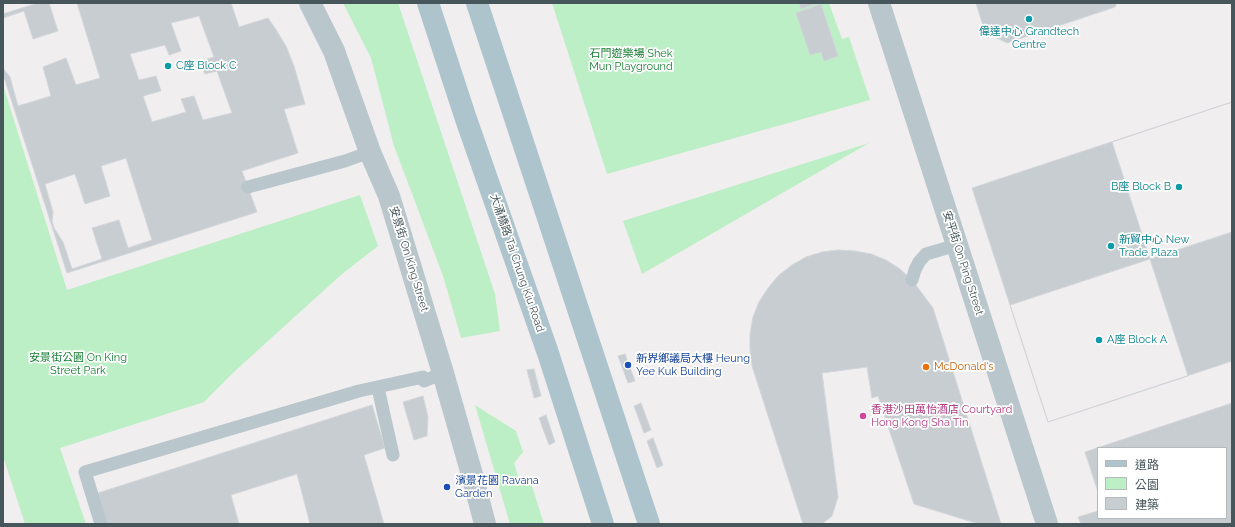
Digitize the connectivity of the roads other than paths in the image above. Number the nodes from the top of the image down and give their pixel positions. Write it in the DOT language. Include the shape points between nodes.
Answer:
graph roads {
  1 [pos="310,3"];
  2 [pos="428,3"];
  3 [pos="477,3"];
  4 [pos="879,3"];
  5 [pos="370,152"];
  6 [pos="248,187"];
  7 [pos="957,245"];
  8 [pos="912,280"];
  9 [pos="443,373"];
  10 [pos="378,388"];
  11 [pos="393,455"];
  12 [pos="101,524"];
  13 [pos="484,524"];
  14 [pos="603,524"];
  15 [pos="649,524"];
  16 [pos="1047,524"];
  1 -- 5 [label="street, 安景街 On King Street" via="334,51"];
  2 -- 14 [label="main road, 大涌橋路 Tai Chung Kiu Road" via="548,353"];
  3 -- 15 [label="main road"];
  4 -- 7 [label="street, 安平街 On Ping Street"];
  5 -- 6 [label="lane"];
  5 -- 9 [label="street, 安景街 On King Street" via="389,196"];
  7 -- 8 [label="lane" via="926,254 919,262"];
  7 -- 16 [label="street, 安平街 On Ping Street"];
  9 -- 10 [label="lane" via="424,381 423,377"];
  9 -- 13 [label="street, 安景街 On King Street"];
  10 -- 11 [label="lane"];
  10 -- 12 [label="lane" via="359,391 85,472"];
}
